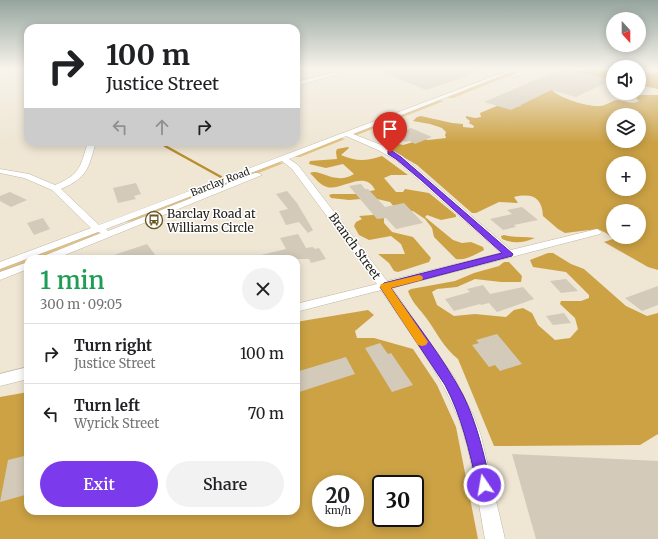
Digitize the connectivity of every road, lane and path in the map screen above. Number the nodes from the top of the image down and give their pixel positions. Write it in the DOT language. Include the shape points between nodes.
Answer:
graph roads {
  1 [pos="454,93"];
  2 [pos="465,93"];
  3 [pos="441,98"];
  4 [pos="449,100"];
  5 [pos="351,136"];
  6 [pos="91,146"];
  7 [pos="287,160"];
  8 [pos="0,171"];
  9 [pos="55,188"];
  10 [pos="98,229"];
  11 [pos="597,232"];
  12 [pos="108,234"];
  13 [pos="509,254"];
  14 [pos="29,255"];
  15 [pos="55,255"];
  16 [pos="24,257"];
  17 [pos="0,266"];
  18 [pos="24,267"];
  19 [pos="0,276"];
  20 [pos="384,287"];
  21 [pos="300,307"];
  22 [pos="24,375"];
  23 [pos="0,380"];
  24 [pos="495,539"];
  1 -- 3 [label="street, Barclay Road"];
  2 -- 4 [label="street, Barclay Road"];
  3 -- 4 [label="street"];
  3 -- 5 [label="street, Barclay Road"];
  4 -- 5 [label="street, Barclay Road"];
  5 -- 7 [label="street, Barclay Road"];
  5 -- 13 [label="street" via="399,158"];
  6 -- 9 [label="street" via="80,176"];
  7 -- 10 [label="street, Barclay Road"];
  7 -- 12 [label="street, Barclay Road"];
  7 -- 20 [label="street, Branch Street" via="334,218"];
  8 -- 9 [label="street" via="26,176"];
  9 -- 10 [label="street"];
  10 -- 12 [label="street"];
  10 -- 14 [label="street, Barclay Road"];
  11 -- 13 [label="street"];
  12 -- 15 [label="street, Barclay Road"];
  13 -- 20 [label="street"];
  16 -- 17 [label="street, Barclay Road"];
  18 -- 19 [label="street"];
  20 -- 21 [label="street"];
  20 -- 24 [label="street, Branch Street" via="449,381 461,405 473,436"];
  22 -- 23 [label="street"];
}
